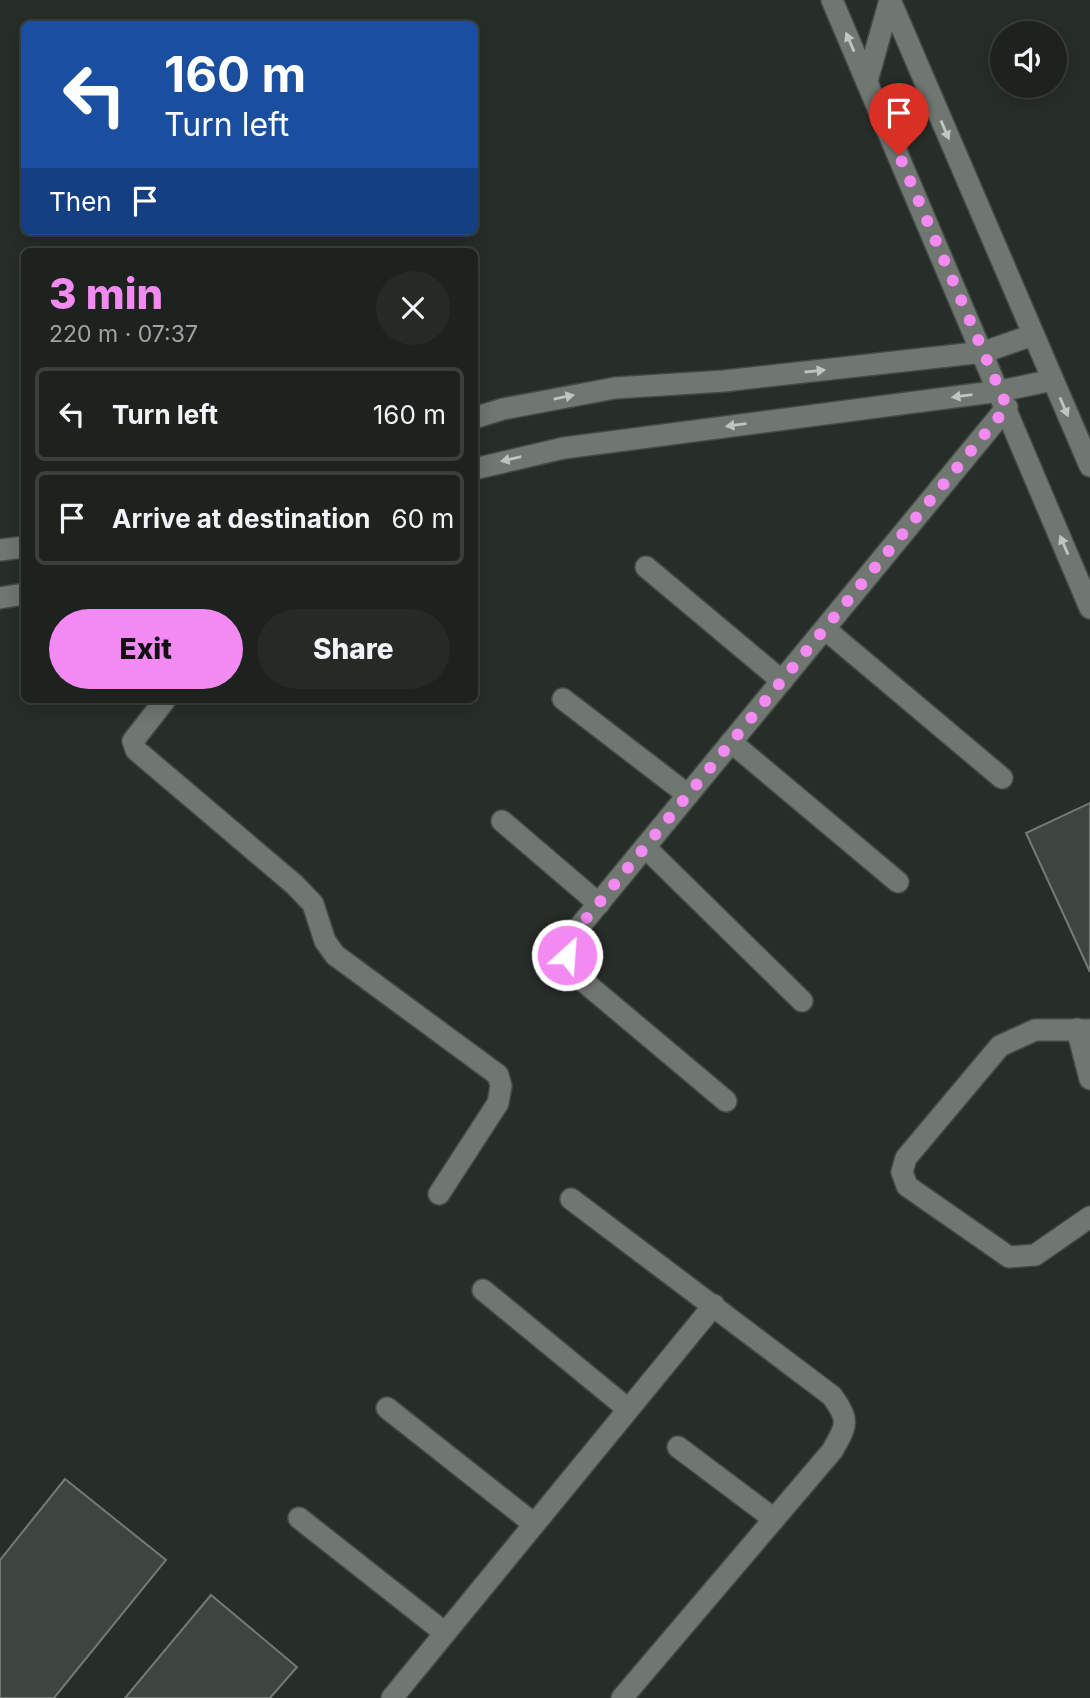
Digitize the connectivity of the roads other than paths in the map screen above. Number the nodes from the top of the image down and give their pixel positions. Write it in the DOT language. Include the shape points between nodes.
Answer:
graph roads {
  1 [pos="832,0"];
  2 [pos="890,0"];
  3 [pos="867,81"];
  4 [pos="1033,335"];
  5 [pos="984,352"];
  6 [pos="1053,380"];
  7 [pos="1003,399"];
  8 [pos="478,417"];
  9 [pos="1090,467"];
  10 [pos="478,468"];
  11 [pos="21,547"];
  12 [pos="0,550"];
  13 [pos="646,567"];
  14 [pos="21,594"];
  15 [pos="0,598"];
  16 [pos="1090,608"];
  17 [pos="825,629"];
  18 [pos="782,681"];
  19 [pos="563,699"];
  20 [pos="162,703"];
  21 [pos="731,742"];
  22 [pos="1002,778"];
  23 [pos="688,795"];
  24 [pos="502,821"];
  25 [pos="645,847"];
  26 [pos="898,881"];
  27 [pos="598,904"];
  28 [pos="802,1001"];
  29 [pos="1084,1029"];
  30 [pos="1090,1079"];
  31 [pos="726,1101"];
  32 [pos="439,1194"];
  33 [pos="571,1199"];
  34 [pos="1090,1217"];
  35 [pos="483,1290"];
  36 [pos="714,1305"];
  37 [pos="387,1408"];
  38 [pos="628,1409"];
  39 [pos="678,1447"];
  40 [pos="299,1518"];
  41 [pos="774,1519"];
  42 [pos="534,1524"];
  43 [pos="445,1633"];
  44 [pos="392,1698"];
  45 [pos="622,1698"];
  3 -- 1 [label="street, one-way"];
  2 -- 3 [label="street"];
  2 -- 4 [label="street, one-way"];
  3 -- 5 [label="street"];
  4 -- 5 [label="street"];
  4 -- 6 [label="street"];
  5 -- 7 [label="street"];
  8 -- 5 [label="street, one-way" via="615,388 724,382"];
  6 -- 7 [label="street"];
  6 -- 9 [label="street, one-way"];
  7 -- 10 [label="street, one-way" via="575,446"];
  16 -- 7 [label="street, one-way"];
  7 -- 17 [label="street"];
  11 -- 12 [label="street"];
  13 -- 18 [label="street"];
  14 -- 15 [label="street"];
  17 -- 18 [label="street"];
  17 -- 22 [label="street"];
  18 -- 21 [label="street"];
  19 -- 23 [label="street"];
  20 -- 32 [label="street" via="137,733 133,741 136,750 304,894 335,955 498,1075 502,1086 498,1103"];
  21 -- 23 [label="street"];
  21 -- 26 [label="street"];
  23 -- 25 [label="street"];
  24 -- 27 [label="street"];
  25 -- 27 [label="street"];
  25 -- 28 [label="street"];
  27 -- 31 [label="street" via="571,937 567,955 576,975"];
  29 -- 30 [label="street"];
  29 -- 34 [label="street" via="1035,1031 1000,1046 906,1158 902,1172 907,1186 1009,1257 1035,1255"];
  33 -- 36 [label="street"];
  35 -- 38 [label="street"];
  36 -- 38 [label="street"];
  36 -- 41 [label="street" via="832,1396 845,1414 845,1429 832,1451"];
  37 -- 42 [label="street"];
  38 -- 42 [label="street"];
  39 -- 41 [label="street"];
  40 -- 43 [label="street"];
  41 -- 45 [label="street"];
  42 -- 43 [label="street"];
  43 -- 44 [label="street"];
}
